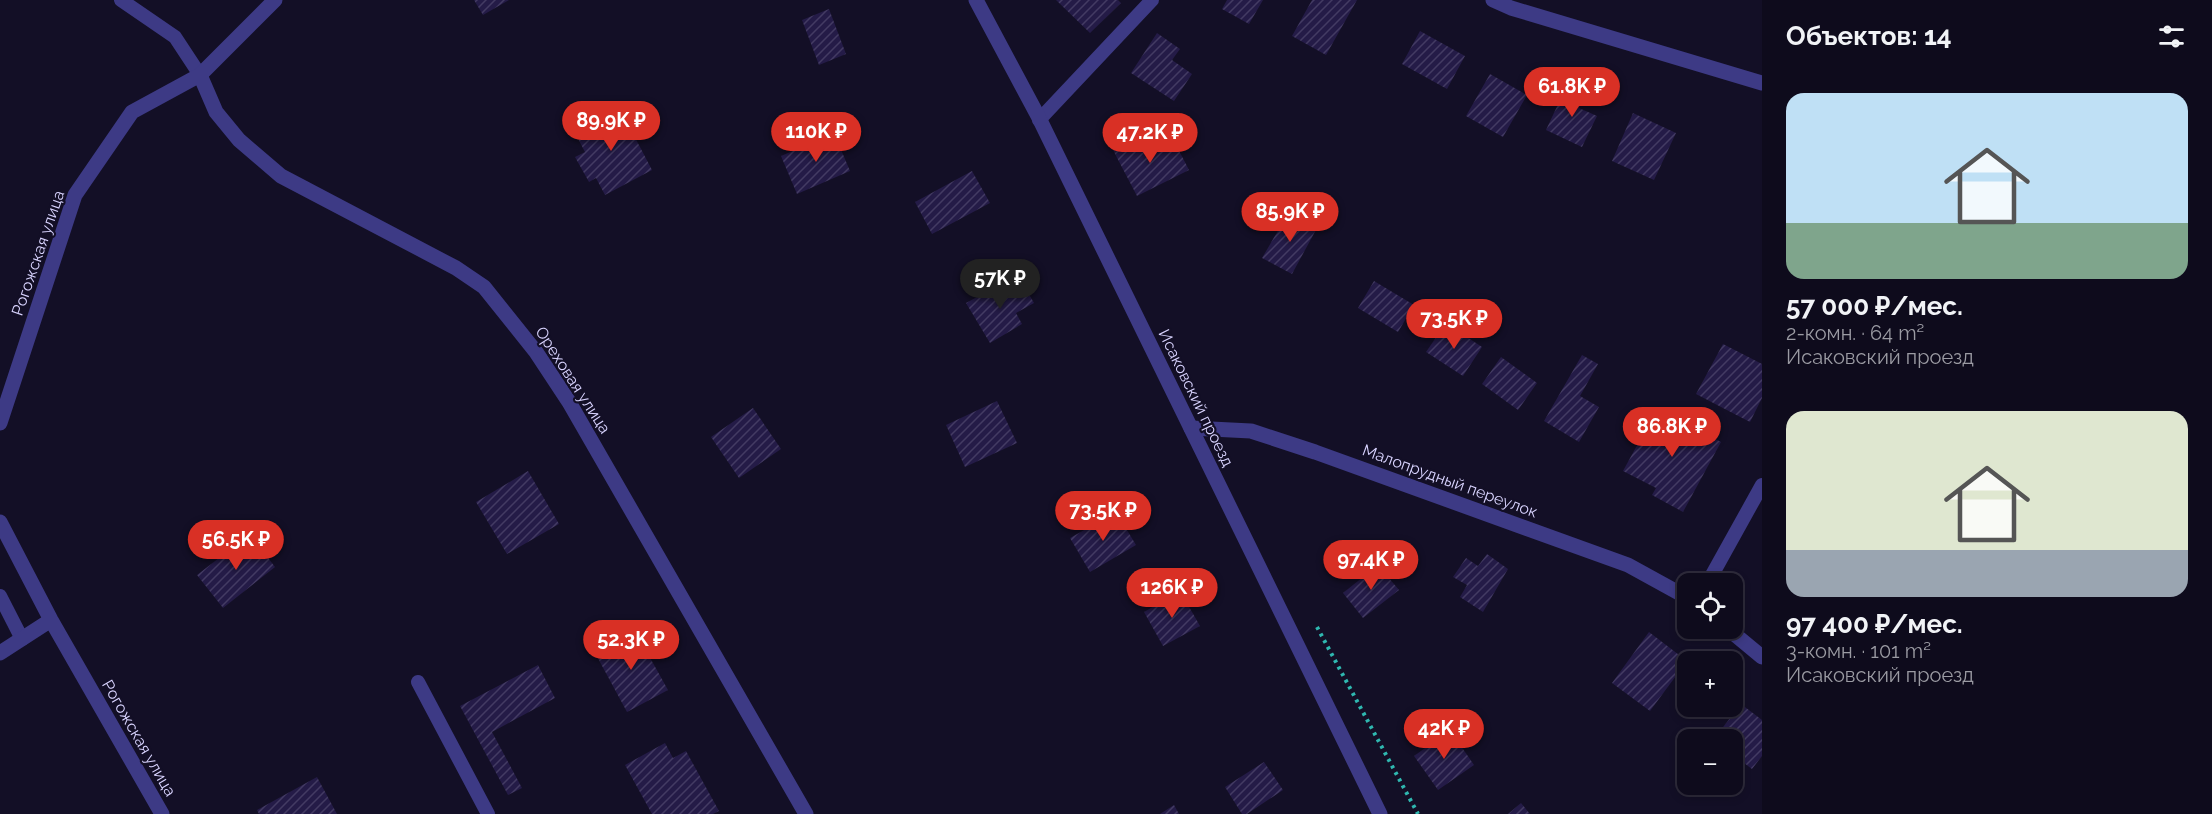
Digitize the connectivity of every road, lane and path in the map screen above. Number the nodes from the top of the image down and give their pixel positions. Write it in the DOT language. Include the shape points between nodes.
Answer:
graph roads {
  1 [pos="121,0"];
  2 [pos="276,0"];
  3 [pos="976,0"];
  4 [pos="1152,0"];
  5 [pos="1493,0"];
  6 [pos="200,75"];
  7 [pos="1762,83"];
  8 [pos="1039,120"];
  9 [pos="0,423"];
  10 [pos="1191,428"];
  11 [pos="1762,485"];
  12 [pos="0,522"];
  13 [pos="1713,573"];
  14 [pos="1677,592"];
  15 [pos="0,596"];
  16 [pos="51,620"];
  17 [pos="22,639"];
  18 [pos="1740,639"];
  19 [pos="0,652"];
  20 [pos="1762,657"];
  21 [pos="418,682"];
  22 [pos="162,814"];
  23 [pos="488,814"];
  24 [pos="806,814"];
  25 [pos="1380,814"];
  1 -- 6 [label="lane" via="175,37"];
  2 -- 6 [label="street, Рогожская улица"];
  3 -- 8 [label="street, Исаковский проезд"];
  4 -- 8 [label="lane"];
  5 -- 7 [label="street"];
  6 -- 9 [label="street, Рогожская улица" via="132,112 75,195"];
  6 -- 24 [label="street, Ореховая улица" via="216,112 239,140 281,176 456,268 484,287 509,317 569,402"];
  8 -- 10 [label="street, Исаковский проезд"];
  10 -- 14 [label="street, Малопрудный переулок" via="1251,431 1315,452 1628,565"];
  10 -- 25 [label="street, Исаковский проезд"];
  11 -- 13 [label="lane"];
  12 -- 16 [label="street, Рогожская улица"];
  15 -- 17 [label="lane"];
  16 -- 17 [label="street"];
  16 -- 22 [label="street, Рогожская улица"];
  17 -- 19 [label="street"];
  18 -- 20 [label="street"];
  21 -- 23 [label="lane"];
}
